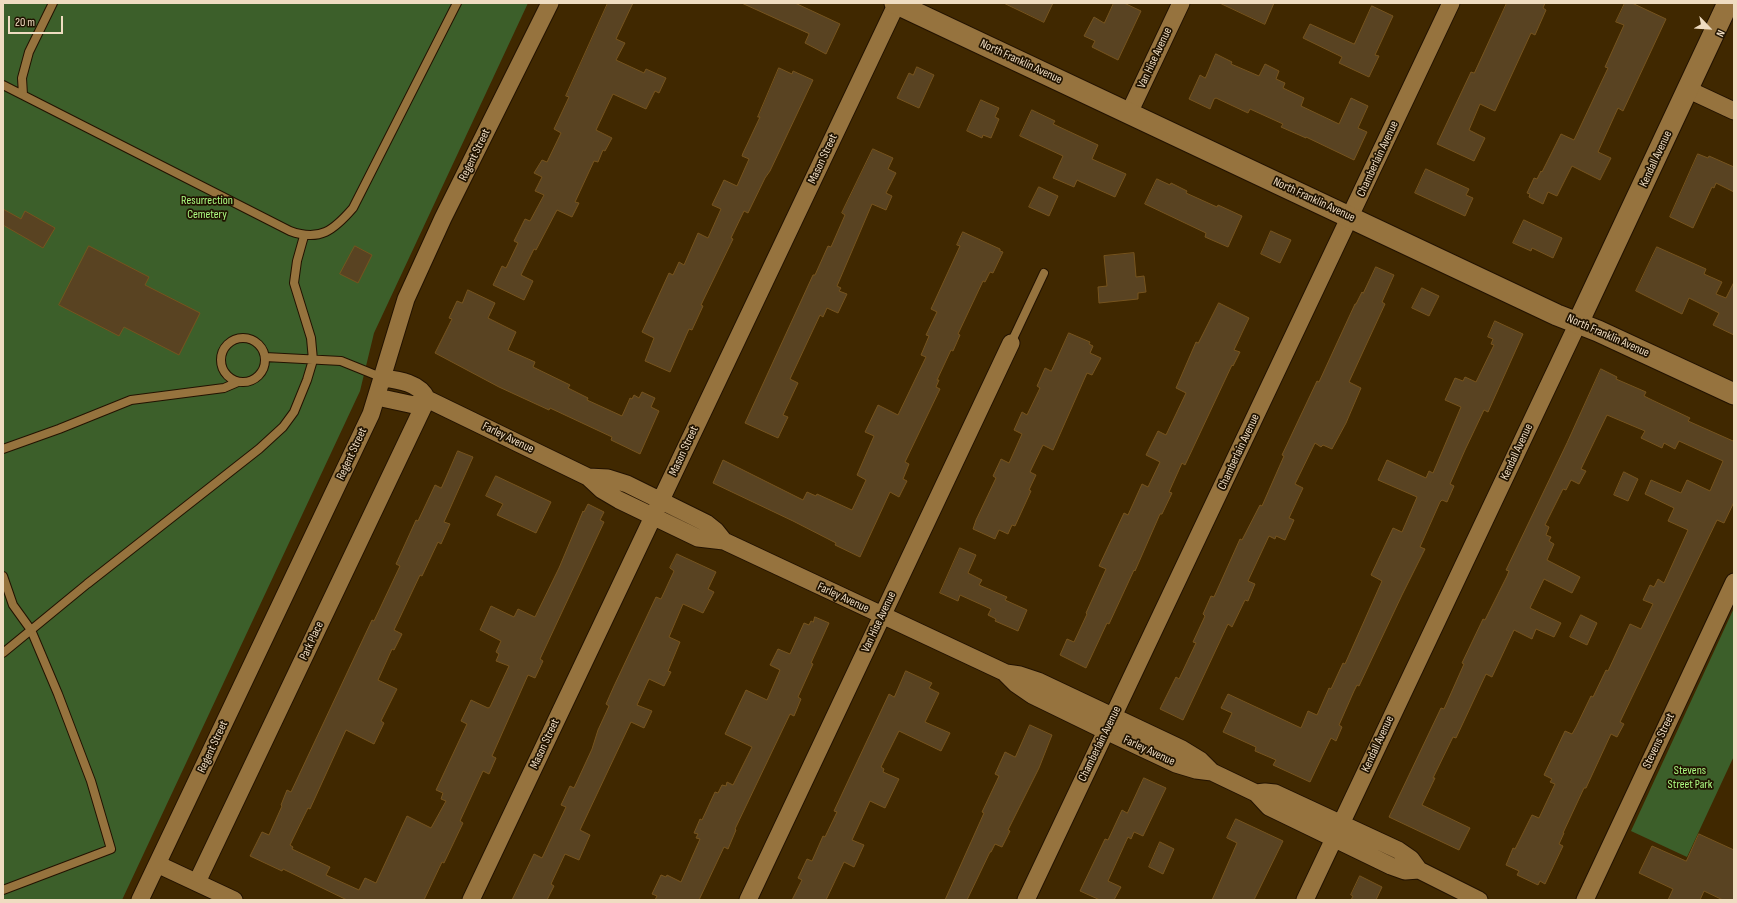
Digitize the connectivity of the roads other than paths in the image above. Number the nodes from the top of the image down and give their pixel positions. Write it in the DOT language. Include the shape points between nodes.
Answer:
graph roads {
  1 [pos="54,3"];
  2 [pos="457,3"];
  3 [pos="550,3"];
  4 [pos="897,3"];
  5 [pos="1181,3"];
  6 [pos="1451,3"];
  7 [pos="1728,3"];
  8 [pos="3,85"];
  9 [pos="1689,90"];
  10 [pos="23,95"];
  11 [pos="1734,111"];
  12 [pos="1129,113"];
  13 [pos="1350,217"];
  14 [pos="304,236"];
  15 [pos="1044,273"];
  16 [pos="1578,323"];
  17 [pos="1011,343"];
  18 [pos="265,357"];
  19 [pos="313,360"];
  20 [pos="383,378"];
  21 [pos="238,382"];
  22 [pos="1734,394"];
  23 [pos="376,397"];
  24 [pos="427,399"];
  25 [pos="3,448"];
  26 [pos="588,476"];
  27 [pos="661,500"];
  28 [pos="653,516"];
  29 [pos="724,541"];
  30 [pos="3,576"];
  31 [pos="1734,582"];
  32 [pos="882,616"];
  33 [pos="32,630"];
  34 [pos="3,653"];
  35 [pos="1006,674"];
  36 [pos="1114,716"];
  37 [pos="1106,731"];
  38 [pos="1212,772"];
  39 [pos="1256,793"];
  40 [pos="1341,824"];
  41 [pos="1333,839"];
  42 [pos="157,864"];
  43 [pos="1418,870"];
  44 [pos="197,882"];
  45 [pos="3,890"];
  46 [pos="140,900"];
  47 [pos="234,900"];
  48 [pos="471,900"];
  49 [pos="748,900"];
  50 [pos="1026,900"];
  51 [pos="1305,900"];
  52 [pos="1479,900"];
  53 [pos="1585,900"];
  1 -- 10 [label="lane" via="29,52 22,78"];
  2 -- 14 [label="lane" via="353,208 340,223 326,231 315,236"];
  3 -- 20 [label="street, Regent Street" via="443,218 406,299"];
  4 -- 12 [label="street, North Franklin Avenue"];
  4 -- 27 [label="street, Mason Street"];
  5 -- 12 [label="street, Van Hise Avenue"];
  6 -- 13 [label="street, Chamberlain Avenue"];
  7 -- 9 [label="street, Kendall Avenue"];
  8 -- 10 [label="lane"];
  9 -- 11 [label="street"];
  9 -- 16 [label="street, Kendall Avenue"];
  10 -- 14 [label="lane"];
  12 -- 13 [label="street, North Franklin Avenue"];
  13 -- 16 [label="street, North Franklin Avenue"];
  13 -- 36 [label="street, Chamberlain Avenue"];
  14 -- 19 [label="lane" via="294,283 311,338"];
  15 -- 17 [label="lane"];
  16 -- 22 [label="street, North Franklin Avenue"];
  16 -- 40 [label="street, Kendall Avenue"];
  17 -- 32 [label="street, Van Hise Avenue"];
  18 -- 19 [label="lane"];
  18 -- 21 [label="lane" via="265,365 257,378"];
  18 -- 21 [label="lane" via="259,345 247,338 234,340 228,344 224,349 221,364 228,377"];
  19 -- 20 [label="lane" via="341,361"];
  19 -- 33 [label="lane" via="301,396 283,427 259,449"];
  20 -- 23 [label="street, Regent Street"];
  20 -- 24 [label="street, Farley Avenue" via="417,387"];
  21 -- 25 [label="lane" via="224,388 131,400"];
  23 -- 24 [label="street" via="414,405"];
  23 -- 42 [label="street, Regent Street" via="371,414"];
  24 -- 26 [label="street, Farley Avenue"];
  24 -- 44 [label="street, Park Place"];
  26 -- 27 [label="street, Farley Avenue" via="608,478 627,484"];
  26 -- 28 [label="street, Farley Avenue" via="602,490"];
  27 -- 28 [label="street, Mason Street"];
  27 -- 29 [label="street, Farley Avenue" via="706,522"];
  28 -- 29 [label="street, Farley Avenue" via="698,538"];
  28 -- 48 [label="street, Mason Street"];
  29 -- 32 [label="street, Farley Avenue"];
  30 -- 33 [label="lane" via="14,605"];
  31 -- 53 [label="street, Stevens Street"];
  32 -- 35 [label="street, Farley Avenue"];
  32 -- 49 [label="street, Van Hise Avenue"];
  33 -- 34 [label="lane"];
  33 -- 45 [label="lane" via="91,781 111,849"];
  35 -- 36 [label="street, Farley Avenue" via="1020,675 1038,681"];
  35 -- 37 [label="street, Farley Avenue" via="1032,695"];
  36 -- 37 [label="street, Chamberlain Avenue"];
  36 -- 38 [label="street, Farley Avenue" via="1182,749 1200,760"];
  37 -- 38 [label="street, Farley Avenue" via="1176,764"];
  37 -- 50 [label="street, Chamberlain Avenue"];
  38 -- 39 [label="street, Farley Avenue"];
  39 -- 40 [label="street, Farley Avenue" via="1275,793"];
  39 -- 41 [label="street, Farley Avenue" via="1269,807"];
  40 -- 41 [label="street, Kendall Avenue"];
  40 -- 43 [label="street, Farley Avenue" via="1398,850 1411,859"];
  41 -- 43 [label="street, Farley Avenue" via="1391,866 1405,871"];
  41 -- 51 [label="street, Kendall Avenue"];
  42 -- 44 [label="street"];
  42 -- 46 [label="street, Regent Street"];
  43 -- 52 [label="street, Farley Avenue"];
  44 -- 47 [label="street"];
}
